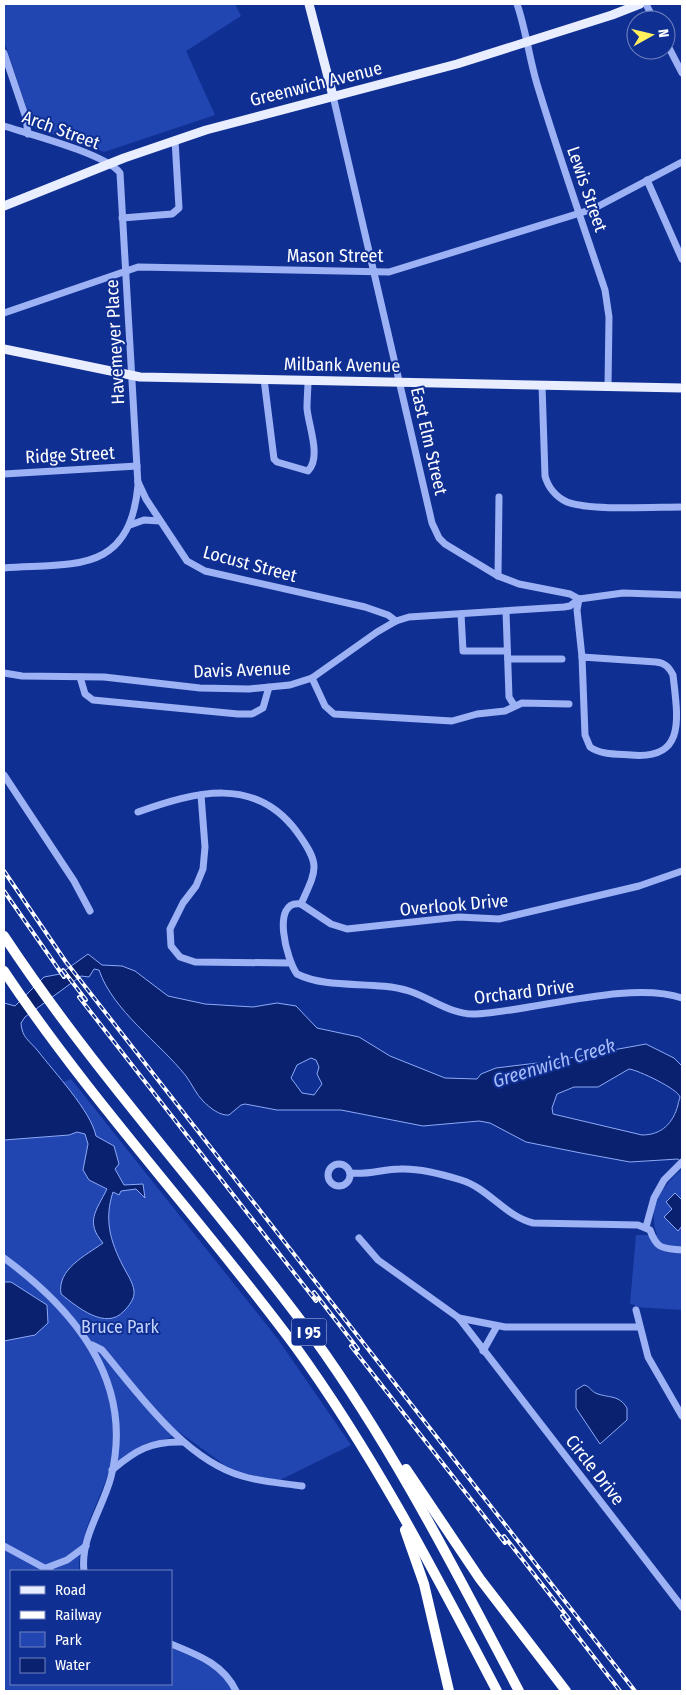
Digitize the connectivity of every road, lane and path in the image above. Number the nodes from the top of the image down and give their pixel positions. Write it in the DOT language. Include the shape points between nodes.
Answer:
graph roads {
  1 [pos="310,4"];
  2 [pos="517,4"];
  3 [pos="640,4"];
  4 [pos="527,43"];
  5 [pos="4,53"];
  6 [pos="675,60"];
  7 [pos="682,73"];
  8 [pos="333,96"];
  9 [pos="4,126"];
  10 [pos="28,134"];
  11 [pos="175,140"];
  12 [pos="682,162"];
  13 [pos="108,164"];
  14 [pos="647,180"];
  15 [pos="4,206"];
  16 [pos="579,213"];
  17 [pos="122,218"];
  18 [pos="682,259"];
  19 [pos="126,271"];
  20 [pos="374,273"];
  21 [pos="4,313"];
  22 [pos="4,349"];
  23 [pos="132,376"];
  24 [pos="264,379"];
  25 [pos="308,380"];
  26 [pos="400,382"];
  27 [pos="542,385"];
  28 [pos="608,386"];
  29 [pos="682,388"];
  30 [pos="137,466"];
  31 [pos="4,474"];
  32 [pos="137,480"];
  33 [pos="499,497"];
  34 [pos="682,507"];
  35 [pos="160,521"];
  36 [pos="130,526"];
  37 [pos="4,568"];
  38 [pos="498,576"];
  39 [pos="682,595"];
  40 [pos="579,599"];
  41 [pos="506,611"];
  42 [pos="461,614"];
  43 [pos="396,621"];
  44 [pos="508,651"];
  45 [pos="582,657"];
  46 [pos="508,659"];
  47 [pos="562,659"];
  48 [pos="4,673"];
  49 [pos="80,677"];
  50 [pos="312,678"];
  51 [pos="269,688"];
  52 [pos="569,704"];
  53 [pos="514,705"];
  54 [pos="4,775"];
  55 [pos="201,795"];
  56 [pos="138,812"];
  57 [pos="682,871"];
  58 [pos="301,904"];
  59 [pos="90,911"];
  60 [pos="4,936"];
  61 [pos="291,963"];
  62 [pos="4,971"];
  63 [pos="682,998"];
  64 [pos="681,1164"];
  65 [pos="351,1173"];
  66 [pos="646,1227"];
  67 [pos="359,1238"];
  68 [pos="682,1250"];
  69 [pos="4,1258"];
  70 [pos="636,1310"];
  71 [pos="458,1318"];
  72 [pos="497,1326"];
  73 [pos="639,1327"];
  74 [pos="90,1343"];
  75 [pos="484,1351"];
  76 [pos="682,1416"];
  77 [pos="380,1436"];
  78 [pos="183,1442"];
  79 [pos="112,1470"];
  80 [pos="386,1483"];
  81 [pos="302,1486"];
  82 [pos="4,1546"];
  83 [pos="86,1546"];
  84 [pos="48,1570"];
  85 [pos="84,1570"];
  86 [pos="682,1607"];
  87 [pos="172,1644"];
  88 [pos="236,1691"];
  89 [pos="449,1691"];
  90 [pos="497,1691"];
  91 [pos="519,1691"];
  92 [pos="566,1691"];
  1 -- 8 [label="main road"];
  2 -- 4 [label="street, Lewis Street"];
  3 -- 4 [label="main road, Greenwich Avenue"];
  4 -- 8 [label="main road, Greenwich Avenue"];
  4 -- 16 [label="street, Lewis Street"];
  5 -- 10 [label="street" via="26,118"];
  6 -- 7 [label="street"];
  8 -- 11 [label="main road, Greenwich Avenue"];
  8 -- 20 [label="street, East Elm Street"];
  9 -- 10 [label="street, Arch Street"];
  10 -- 13 [label="street, Arch Street"];
  11 -- 13 [label="main road, Greenwich Avenue"];
  11 -- 17 [label="street" via="180,203 175,212"];
  12 -- 14 [label="street, Mason Street"];
  13 -- 15 [label="main road, Greenwich Avenue"];
  13 -- 17 [label="street, Havemeyer Place" via="120,172"];
  14 -- 16 [label="street, Mason Street" via="593,209"];
  14 -- 18 [label="street"];
  16 -- 20 [label="street, Mason Street" via="389,272"];
  16 -- 28 [label="street, Lewis Street" via="607,299"];
  17 -- 19 [label="street, Havemeyer Place"];
  19 -- 20 [label="street, Mason Street" via="138,267"];
  19 -- 21 [label="street, Mason Street"];
  19 -- 23 [label="street, Havemeyer Place"];
  20 -- 26 [label="street, East Elm Street"];
  22 -- 23 [label="main road, Milbank Avenue"];
  23 -- 24 [label="main road, Milbank Avenue"];
  23 -- 30 [label="street, Havemeyer Place"];
  24 -- 25 [label="main road, Milbank Avenue"];
  24 -- 25 [label="street" via="274,459 308,471 314,448 307,408"];
  25 -- 26 [label="main road, Milbank Avenue"];
  26 -- 27 [label="main road, Milbank Avenue"];
  26 -- 38 [label="street, East Elm Street" via="435,532 450,547"];
  27 -- 28 [label="main road, Milbank Avenue"];
  27 -- 34 [label="street" via="545,476 559,498 585,506"];
  28 -- 29 [label="main road, Milbank Avenue"];
  30 -- 31 [label="street, Ridge Street"];
  30 -- 32 [label="street, Havemeyer Place"];
  32 -- 35 [label="street, Locust Street"];
  32 -- 36 [label="street, Havemeyer Place"];
  33 -- 38 [label="street"];
  35 -- 36 [label="street" via="144,520"];
  35 -- 43 [label="street, Locust Street" via="187,561 205,571 365,607"];
  36 -- 37 [label="street, Havemeyer Place" via="110,550 95,559 71,564"];
  38 -- 40 [label="street, East Elm Street"];
  39 -- 40 [label="street, East Elm Street" via="623,594"];
  40 -- 41 [label="street, Davis Avenue" via="570,606"];
  40 -- 45 [label="street" via="577,610"];
  41 -- 42 [label="street, Davis Avenue"];
  41 -- 44 [label="street"];
  42 -- 43 [label="street, Davis Avenue" via="416,616"];
  42 -- 44 [label="street" via="463,651"];
  43 -- 50 [label="street, Davis Avenue"];
  44 -- 46 [label="street"];
  45 -- 45 [label="street" via="585,735 590,747 602,752 654,756 672,747 677,728 670,668 662,662"];
  46 -- 47 [label="street"];
  46 -- 53 [label="street" via="509,697"];
  48 -- 49 [label="street, Davis Avenue"];
  49 -- 51 [label="street, Davis Avenue" via="200,688"];
  49 -- 51 [label="street" via="84,694 93,700 238,714 252,714 263,708"];
  50 -- 51 [label="street, Davis Avenue" via="303,683"];
  50 -- 53 [label="street" via="325,706 334,714 452,721 505,711"];
  52 -- 53 [label="street"];
  54 -- 59 [label="street" via="74,881"];
  55 -- 56 [label="street" via="187,795"];
  55 -- 58 [label="street" via="224,793 252,799 268,804 289,821 310,850 315,866 314,877"];
  55 -- 61 [label="street" via="205,847 203,869 170,929 171,946 180,957 195,962"];
  57 -- 58 [label="street, Overlook Drive" via="639,886 489,920 459,917 347,928 331,924"];
  58 -- 61 [label="street" via="292,904 283,919"];
  60 -- 77 [label="highway, I 95" via="51,1004 298,1318"];
  61 -- 63 [label="street, Orchard Drive" via="297,974 303,977 408,991 450,1010 473,1014 626,994 660,993"];
  62 -- 80 [label="highway, I 95" via="294,1345"];
  64 -- 66 [label="street" via="664,1180 654,1198"];
  65 -- 66 [label="street" via="412,1168 462,1180 524,1221 533,1223 604,1223"];
  66 -- 68 [label="street" via="656,1244"];
  67 -- 71 [label="street" via="378,1260"];
  69 -- 74 [label="street" via="60,1306"];
  70 -- 73 [label="street"];
  71 -- 72 [label="street"];
  71 -- 75 [label="street, Circle Drive"];
  72 -- 73 [label="street"];
  72 -- 75 [label="street"];
  73 -- 76 [label="street" via="648,1357"];
  74 -- 78 [label="street" via="102,1350"];
  74 -- 79 [label="street" via="105,1376 115,1413"];
  75 -- 86 [label="street, Circle Drive"];
  77 -- 91 [label="highway, I 95"];
  77 -- 92 [label="highway" via="418,1485 480,1579"];
  78 -- 79 [label="street" via="148,1445"];
  78 -- 81 [label="street" via="240,1476"];
  79 -- 83 [label="street"];
  80 -- 89 [label="highway" via="421,1571"];
  80 -- 90 [label="highway, I 95"];
  82 -- 84 [label="street"];
  83 -- 84 [label="street"];
  83 -- 85 [label="street"];
  87 -- 88 [label="street" via="215,1665 228,1676"];
}
